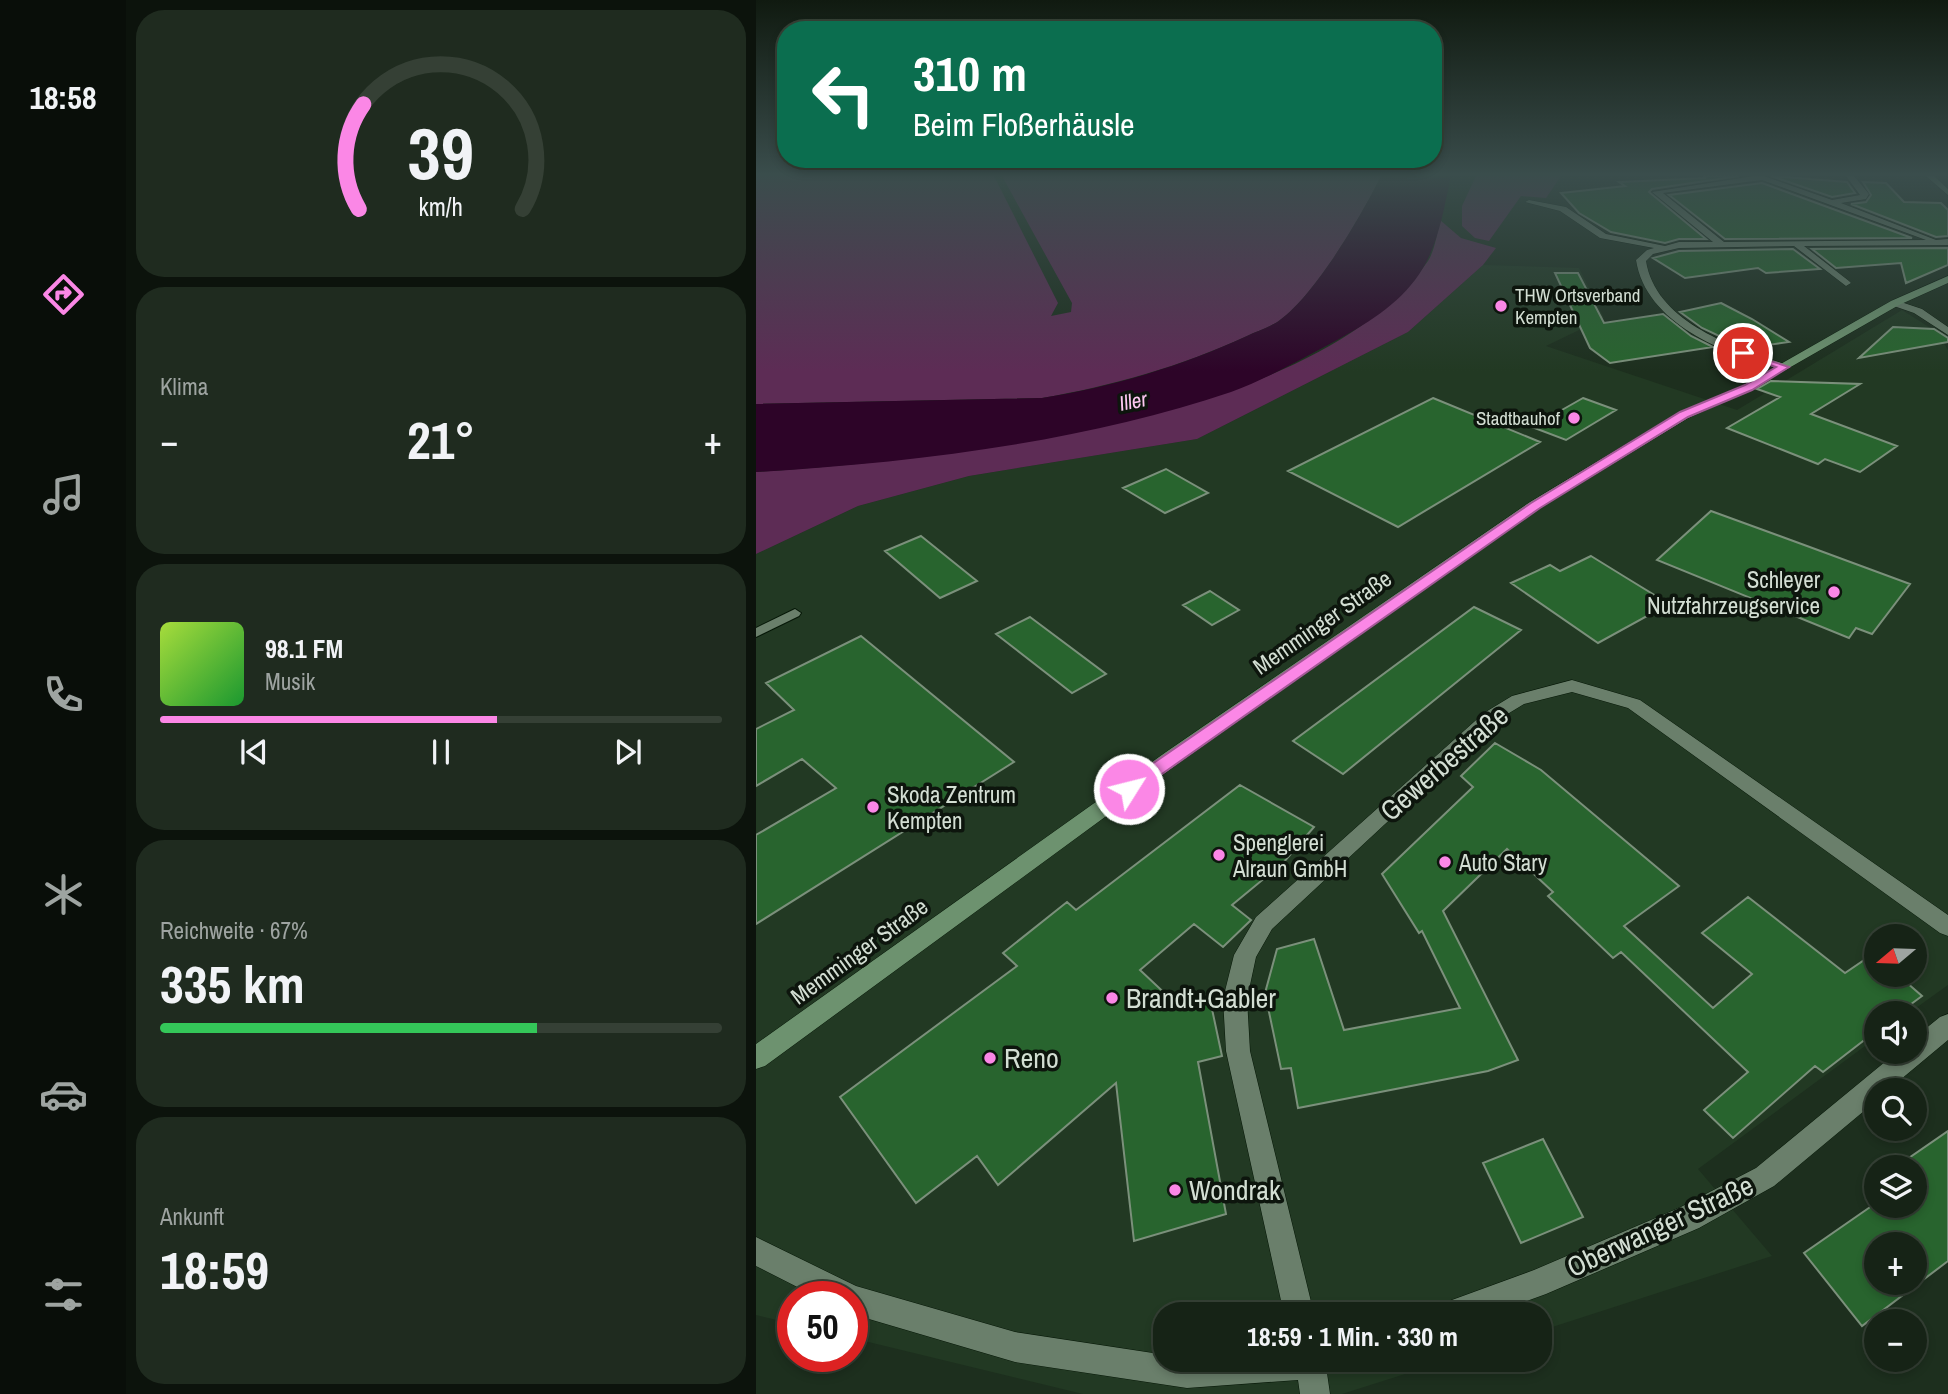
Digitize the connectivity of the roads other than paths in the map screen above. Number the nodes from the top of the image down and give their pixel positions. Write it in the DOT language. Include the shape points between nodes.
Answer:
graph roads {
  1 [pos="1630,241"];
  2 [pos="1717,241"];
  3 [pos="1944,242"];
  4 [pos="1721,244"];
  5 [pos="1796,244"];
  6 [pos="1662,247"];
  7 [pos="1948,279"];
  8 [pos="1846,284"];
  9 [pos="1895,303"];
  10 [pos="1948,332"];
  11 [pos="1784,367"];
  12 [pos="795,613"];
  13 [pos="756,633"];
  14 [pos="1948,927"];
  15 [pos="1948,1025"];
  16 [pos="756,1058"];
  17 [pos="756,1251"];
  18 [pos="816,1281"];
  19 [pos="1296,1302"];
  20 [pos="1485,1302"];
  21 [pos="868,1303"];
  22 [pos="1153,1368"];
  23 [pos="1315,1372"];
  24 [pos="1315,1394"];
  1 -- 6 [label="street"];
  2 -- 4 [label="street"];
  3 -- 5 [label="street"];
  4 -- 5 [label="street"];
  4 -- 6 [label="street"];
  5 -- 8 [label="street"];
  6 -- 11 [label="street" via="1641,260 1640,271 1666,308 1707,338"];
  7 -- 9 [label="main road, Memminger Straße"];
  9 -- 10 [label="street" via="1918,311"];
  9 -- 11 [label="main road, Memminger Straße"];
  11 -- 16 [label="main road, Memminger Straße" via="1684,415 1535,505 1173,757"];
  12 -- 13 [label="lane"];
  14 -- 19 [label="street, Gewerbestraße" via="1634,704 1572,686 1518,700 1490,717 1265,923 1245,955 1235,999 1238,1051"];
  15 -- 20 [label="street, Oberwanger Straße" via="1765,1177 1666,1228"];
  17 -- 18 [label="street"];
  21 -- 22 [label="street" via="1014,1347"];
  23 -- 24 [label="street"];
}
